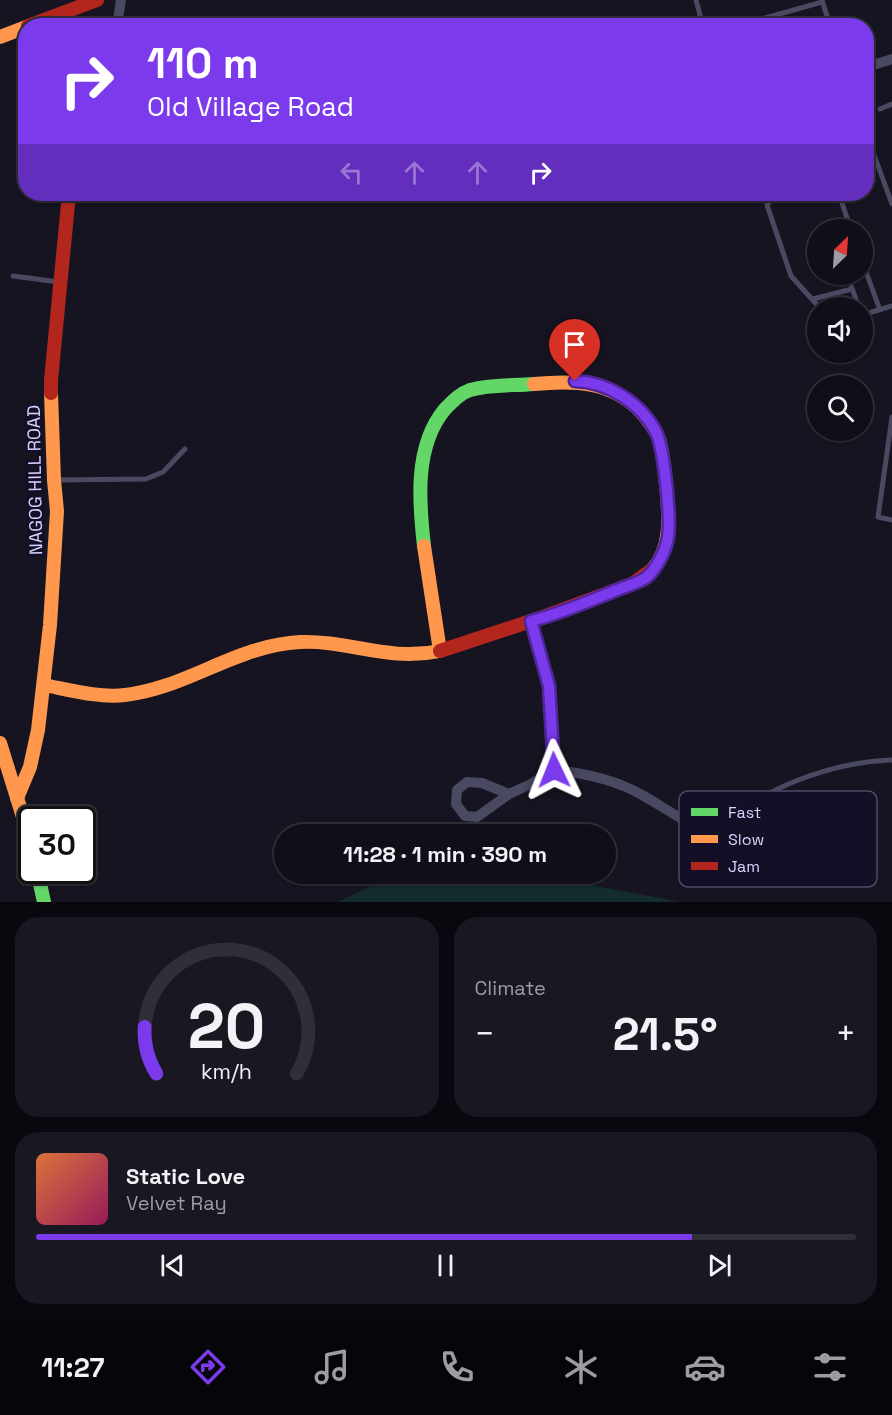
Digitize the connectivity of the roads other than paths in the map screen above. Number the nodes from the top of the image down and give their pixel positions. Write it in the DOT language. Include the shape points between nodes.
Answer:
graph roads {
  1 [pos="97,0"];
  2 [pos="121,0"];
  3 [pos="696,0"];
  4 [pos="822,1"];
  5 [pos="49,18"];
  6 [pos="118,18"];
  7 [pos="701,18"];
  8 [pos="764,18"];
  9 [pos="827,18"];
  10 [pos="18,30"];
  11 [pos="0,37"];
  12 [pos="892,58"];
  13 [pos="874,64"];
  14 [pos="892,104"];
  15 [pos="880,109"];
  16 [pos="874,158"];
  17 [pos="68,201"];
  18 [pos="769,201"];
  19 [pos="841,201"];
  20 [pos="892,204"];
  21 [pos="847,219"];
  22 [pos="13,276"];
  23 [pos="60,282"];
  24 [pos="851,285"];
  25 [pos="871,285"];
  26 [pos="852,289"];
  27 [pos="811,297"];
  28 [pos="821,297"];
  29 [pos="855,297"];
  30 [pos="892,306"];
  31 [pos="880,310"];
  32 [pos="873,312"];
  33 [pos="892,417"];
  34 [pos="185,449"];
  35 [pos="54,480"];
  36 [pos="892,520"];
  37 [pos="531,621"];
  38 [pos="440,651"];
  39 [pos="44,685"];
  40 [pos="0,743"];
  41 [pos="892,760"];
  42 [pos="554,770"];
  43 [pos="775,791"];
  44 [pos="509,794"];
  45 [pos="17,798"];
  46 [pos="20,806"];
  47 [pos="679,817"];
  48 [pos="40,884"];
  49 [pos="44,902"];
  1 -- 5 [label="street"];
  2 -- 6 [label="street"];
  3 -- 7 [label="lane"];
  4 -- 8 [label="lane"];
  4 -- 9 [label="lane"];
  10 -- 11 [label="street"];
  12 -- 13 [label="street"];
  14 -- 15 [label="lane"];
  16 -- 20 [label="lane"];
  17 -- 23 [label="street, NAGOG HILL ROAD"];
  18 -- 27 [label="lane" via="766,205 791,276"];
  19 -- 21 [label="lane"];
  22 -- 23 [label="lane"];
  23 -- 35 [label="street, NAGOG HILL ROAD" via="51,380"];
  24 -- 26 [label="lane"];
  25 -- 31 [label="lane"];
  26 -- 28 [label="lane"];
  26 -- 29 [label="lane"];
  30 -- 31 [label="lane"];
  31 -- 32 [label="lane"];
  33 -- 36 [label="lane" via="878,517"];
  34 -- 35 [label="lane" via="162,472 146,479"];
  35 -- 39 [label="street, NAGOG HILL ROAD" via="57,511"];
  37 -- 38 [label="street"];
  37 -- 38 [label="street" via="646,577 663,554 668,536 663,459 657,433 638,408 618,393 590,382 480,388 456,397 440,414 423,458 419,499"];
  37 -- 42 [label="street" via="549,686"];
  38 -- 39 [label="street" via="396,656 335,644 298,642 256,650 139,693 110,695"];
  39 -- 45 [label="street, NAGOG HILL ROAD" via="30,767"];
  40 -- 45 [label="street"];
  41 -- 43 [label="lane" via="809,776"];
  42 -- 44 [label="street"];
  42 -- 47 [label="street" via="614,782"];
  44 -- 44 [label="street" via="482,783 467,782 457,790 456,804 465,816 474,818"];
  45 -- 46 [label="street"];
  48 -- 49 [label="street"];
}
